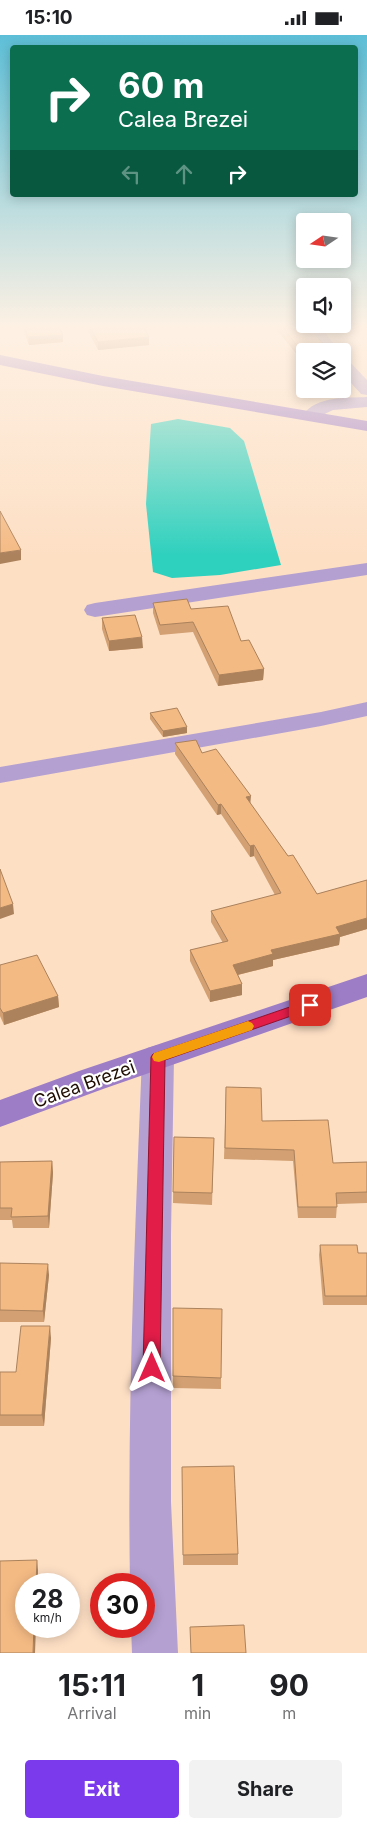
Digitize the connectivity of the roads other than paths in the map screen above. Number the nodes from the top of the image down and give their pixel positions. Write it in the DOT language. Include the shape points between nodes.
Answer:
graph roads {
  1 [pos="247,405"];
  2 [pos="335,405"];
  3 [pos="312,415"];
  4 [pos="367,426"];
  5 [pos="367,569"];
  6 [pos="95,610"];
  7 [pos="367,709"];
  8 [pos="0,775"];
  9 [pos="367,985"];
  10 [pos="158,1057"];
  11 [pos="0,1114"];
  12 [pos="155,1653"];
  1 -- 3 [label="street"];
  2 -- 3 [label="street"];
  3 -- 4 [label="street"];
  5 -- 6 [label="street"];
  7 -- 8 [label="street"];
  9 -- 10 [label="street, Calea Brezei"];
  10 -- 11 [label="street, Calea Brezei"];
  10 -- 12 [label="street" via="150,1502"];
}
